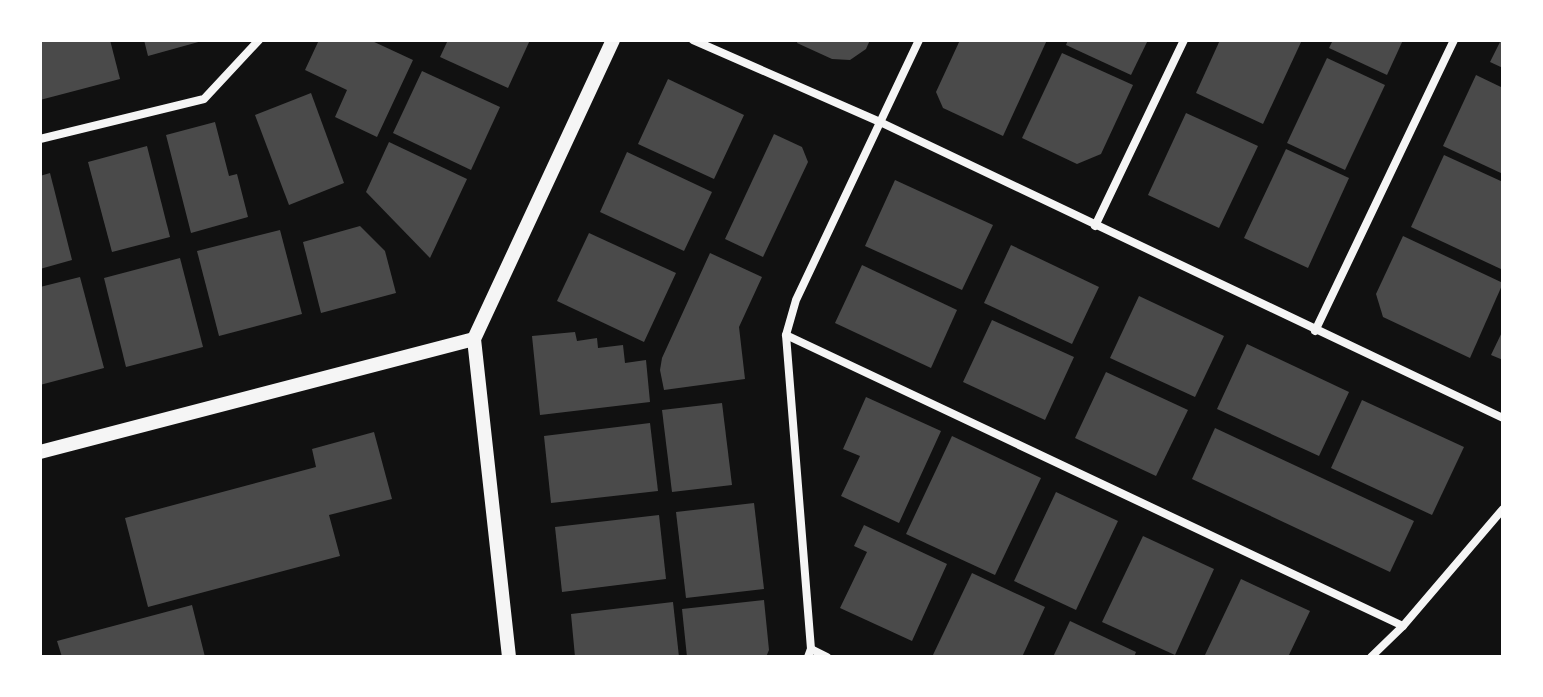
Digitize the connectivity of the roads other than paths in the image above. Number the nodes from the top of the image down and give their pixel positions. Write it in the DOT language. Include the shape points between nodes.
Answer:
graph roads {
  1 [pos="259,40"];
  2 [pos="613,40"];
  3 [pos="693,40"];
  4 [pos="919,40"];
  5 [pos="1184,40"];
  6 [pos="1454,40"];
  7 [pos="880,122"];
  8 [pos="40,139"];
  9 [pos="1095,226"];
  10 [pos="1315,331"];
  11 [pos="786,335"];
  12 [pos="474,339"];
  13 [pos="1503,418"];
  14 [pos="40,452"];
  15 [pos="1503,509"];
  16 [pos="1403,626"];
  17 [pos="809,653"];
  18 [pos="509,657"];
  19 [pos="827,657"];
  20 [pos="1371,657"];
  1 -- 8 [label="street" via="204,99"];
  2 -- 12 [label="street"];
  3 -- 7 [label="street"];
  4 -- 7 [label="street"];
  5 -- 9 [label="street"];
  6 -- 10 [label="street"];
  7 -- 9 [label="street"];
  7 -- 11 [label="street" via="796,300"];
  9 -- 10 [label="street"];
  10 -- 13 [label="street"];
  11 -- 16 [label="street"];
  11 -- 17 [label="street"];
  12 -- 14 [label="street"];
  12 -- 18 [label="street"];
  15 -- 16 [label="street"];
  16 -- 20 [label="street"];
  17 -- 19 [label="street"];
}
